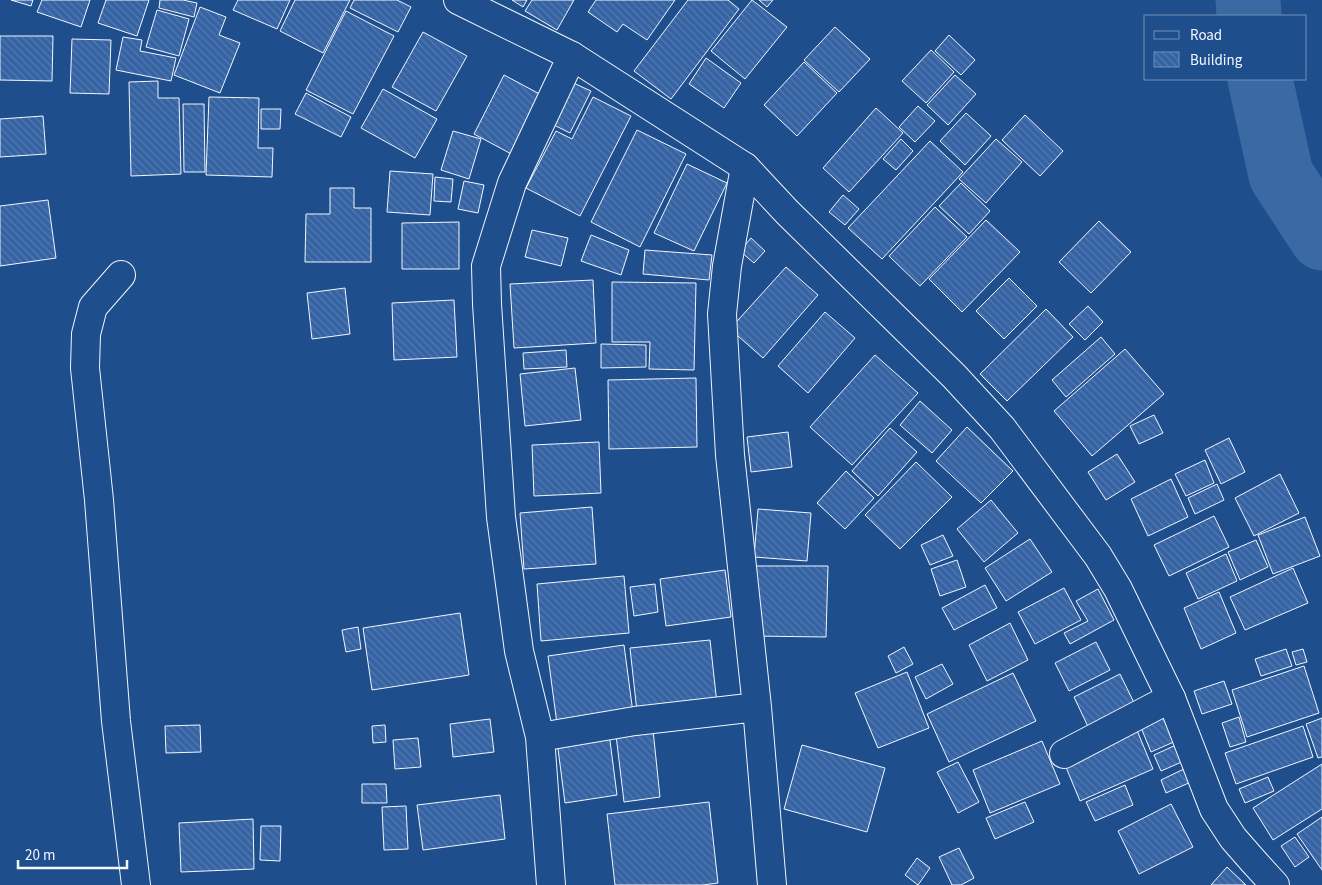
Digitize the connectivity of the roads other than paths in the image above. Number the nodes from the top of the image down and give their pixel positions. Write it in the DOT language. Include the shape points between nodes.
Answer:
graph roads {
  1 [pos="458,0"];
  2 [pos="572,56"];
  3 [pos="745,167"];
  4 [pos="121,275"];
  5 [pos="1171,698"];
  6 [pos="757,707"];
  7 [pos="540,736"];
  8 [pos="1064,754"];
  9 [pos="136,885"];
  10 [pos="551,885"];
  11 [pos="772,885"];
  12 [pos="1275,885"];
  1 -- 2 [label="street"];
  2 -- 3 [label="street"];
  2 -- 7 [label="street" via="512,183 486,266 501,517 519,652"];
  3 -- 5 [label="street" via="1002,428 1098,556 1118,589"];
  3 -- 6 [label="street" via="722,314 730,455"];
  4 -- 9 [label="street" via="93,307 86,334 85,368 116,721"];
  5 -- 8 [label="street"];
  5 -- 12 [label="street" via="1214,809 1234,838"];
  6 -- 7 [label="street"];
  6 -- 11 [label="street"];
  7 -- 10 [label="street"];
}
